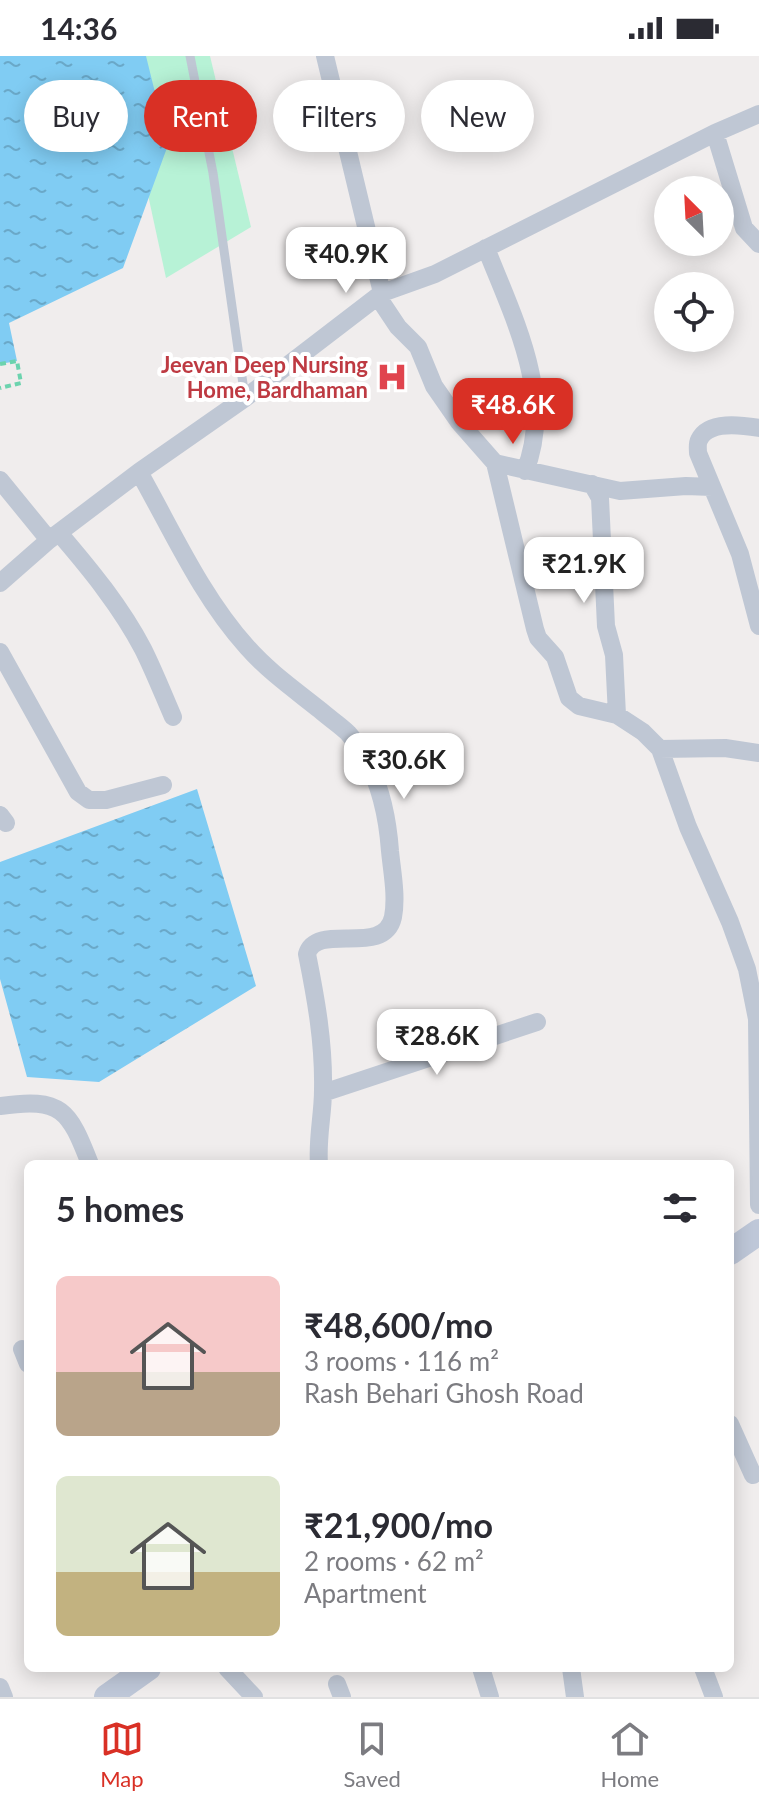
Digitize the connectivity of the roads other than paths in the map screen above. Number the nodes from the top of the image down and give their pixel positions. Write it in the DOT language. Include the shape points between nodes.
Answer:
graph roads {
  1 [pos="190,56"];
  2 [pos="325,56"];
  3 [pos="759,114"];
  4 [pos="715,133"];
  5 [pos="759,244"];
  6 [pos="486,248"];
  7 [pos="380,295"];
  8 [pos="245,398"];
  9 [pos="759,428"];
  10 [pos="495,463"];
  11 [pos="525,471"];
  12 [pos="139,472"];
  13 [pos="0,480"];
  14 [pos="592,484"];
  15 [pos="712,487"];
  16 [pos="54,537"];
  17 [pos="0,583"];
  18 [pos="759,626"];
  19 [pos="0,652"];
  20 [pos="617,715"];
  21 [pos="173,717"];
  22 [pos="660,749"];
  23 [pos="759,753"];
  24 [pos="163,785"];
  25 [pos="537,1022"];
  26 [pos="323,1093"];
  27 [pos="0,1106"];
  28 [pos="88,1160"];
  29 [pos="319,1160"];
  30 [pos="759,1205"];
  31 [pos="759,1232"];
  32 [pos="734,1249"];
  33 [pos="734,1433"];
  34 [pos="753,1475"];
  35 [pos="143,1672"];
  36 [pos="231,1672"];
  37 [pos="482,1672"];
  38 [pos="572,1672"];
  39 [pos="705,1672"];
  40 [pos="0,1687"];
  41 [pos="116,1694"];
  42 [pos="4,1697"];
  43 [pos="254,1697"];
  44 [pos="490,1697"];
  45 [pos="575,1697"];
  46 [pos="714,1697"];
  1 -- 8 [label="lane" via="213,173"];
  2 -- 7 [label="street"];
  3 -- 4 [label="street"];
  4 -- 5 [label="street" via="744,228"];
  4 -- 6 [label="street"];
  6 -- 7 [label="street"];
  6 -- 11 [label="street" via="523,341 532,383 534,450"];
  7 -- 8 [label="street"];
  7 -- 10 [label="street" via="398,327 418,347 434,386"];
  8 -- 12 [label="street"];
  9 -- 15 [label="street" via="724,425 699,440 698,453"];
  10 -- 11 [label="street"];
  10 -- 20 [label="street" via="538,638 555,657 569,698 579,706"];
  11 -- 14 [label="street"];
  12 -- 16 [label="street"];
  12 -- 26 [label="street" via="213,603 247,647 347,732 368,760 380,792 389,836 392,921 381,934 316,942 307,954 323,1047"];
  13 -- 16 [label="street"];
  14 -- 15 [label="street" via="620,491"];
  14 -- 20 [label="street" via="600,498 606,626 614,655"];
  15 -- 18 [label="street" via="740,554"];
  16 -- 17 [label="street"];
  16 -- 21 [label="street" via="117,607 143,648"];
  19 -- 24 [label="street" via="78,792 89,800 106,800"];
  20 -- 22 [label="street"];
  22 -- 23 [label="street"];
  22 -- 30 [label="street" via="747,969 757,1019"];
  25 -- 26 [label="street"];
  26 -- 29 [label="street"];
  27 -- 28 [label="street" via="48,1105 63,1111"];
  31 -- 32 [label="main road"];
  33 -- 34 [label="street"];
  35 -- 41 [label="main road"];
  36 -- 43 [label="street"];
  37 -- 44 [label="street"];
  38 -- 45 [label="street"];
  39 -- 46 [label="street"];
  40 -- 42 [label="street"];
}
